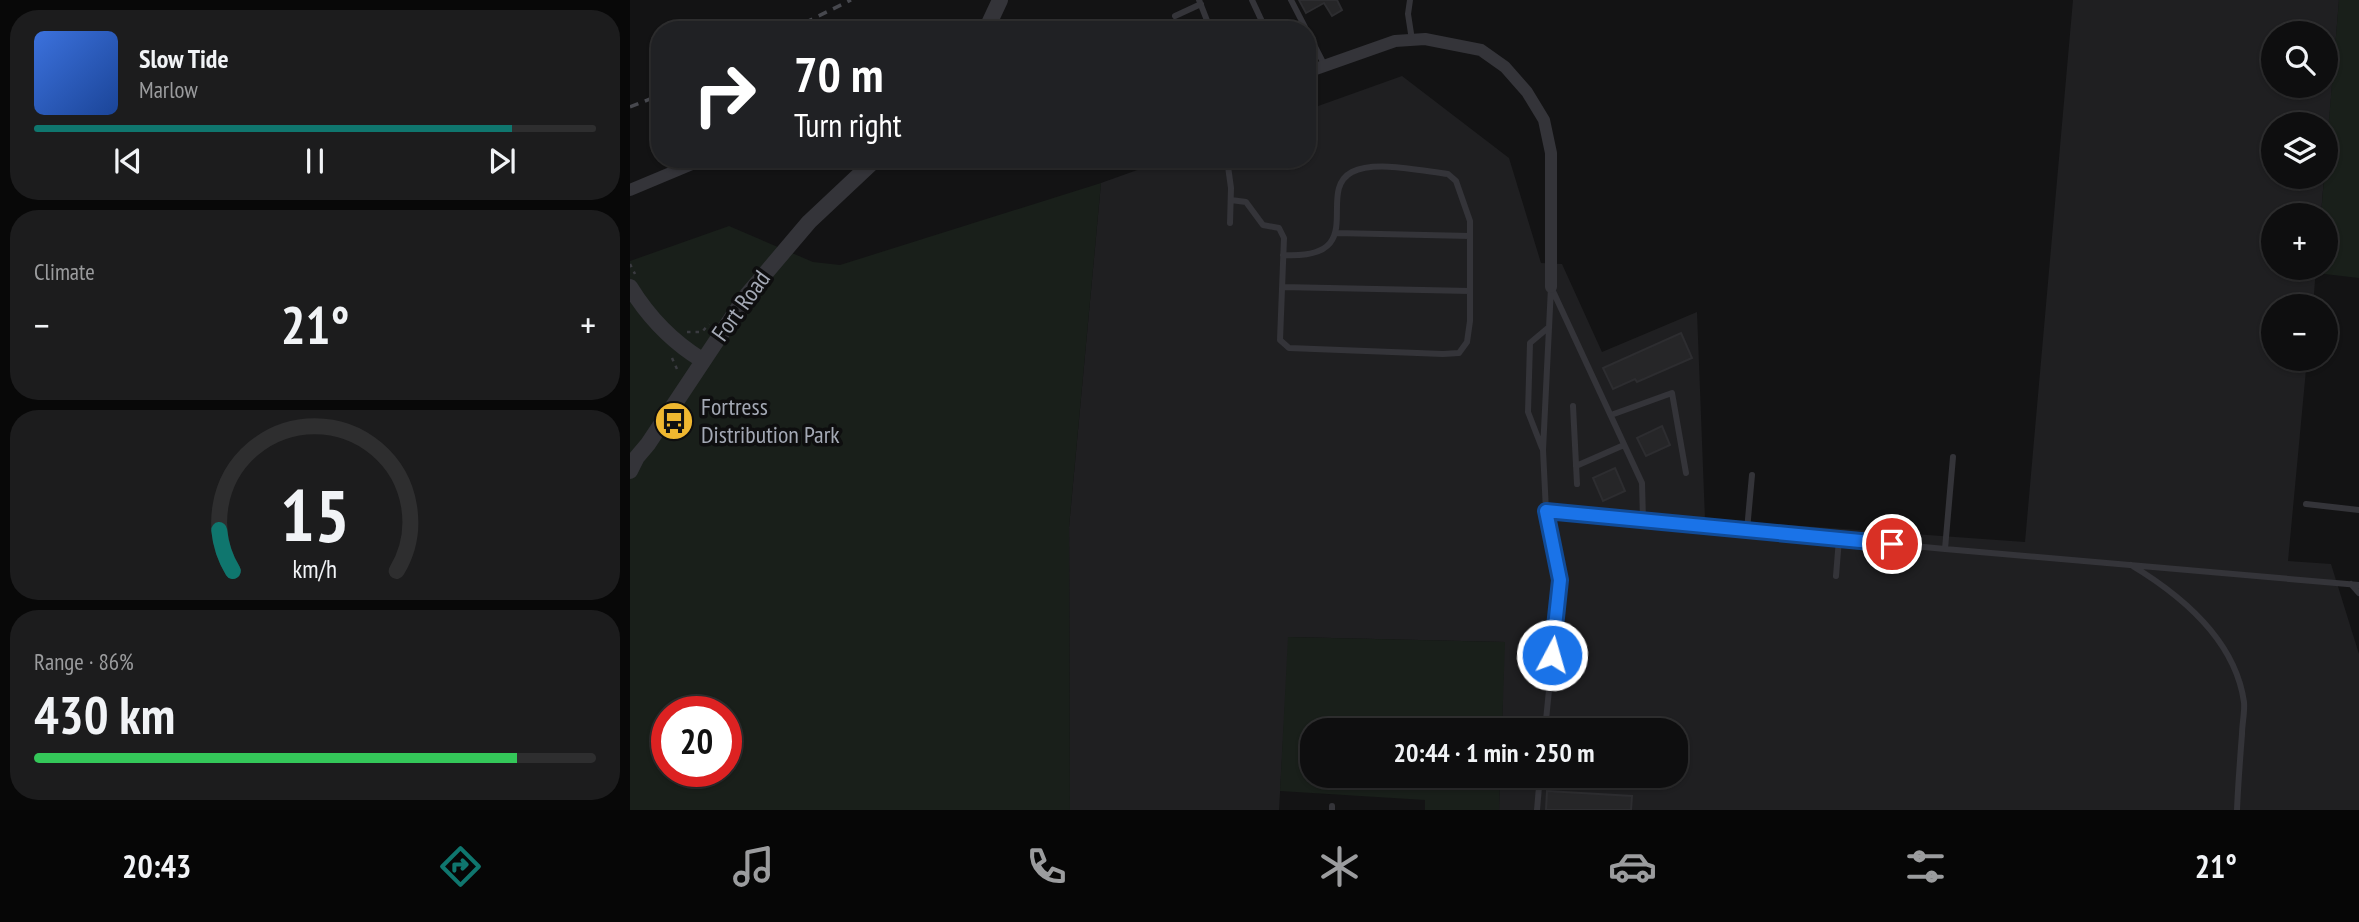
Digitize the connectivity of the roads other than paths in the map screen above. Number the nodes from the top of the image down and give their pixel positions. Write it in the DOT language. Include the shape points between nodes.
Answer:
graph roads {
  1 [pos="1000,0"];
  2 [pos="1252,0"];
  3 [pos="1291,0"];
  4 [pos="1409,0"];
  5 [pos="1200,2"];
  6 [pos="1175,16"];
  7 [pos="990,21"];
  8 [pos="1207,21"];
  9 [pos="1262,21"];
  10 [pos="1302,21"];
  11 [pos="1412,40"];
  12 [pos="1316,49"];
  13 [pos="1325,66"];
  14 [pos="1316,69"];
  15 [pos="683,168"];
  16 [pos="867,168"];
  17 [pos="1228,168"];
  18 [pos="630,190"];
  19 [pos="1231,200"];
  20 [pos="1230,223"];
  21 [pos="1336,233"];
  22 [pos="1470,236"];
  23 [pos="1283,255"];
  24 [pos="633,281"];
  25 [pos="1282,287"];
  26 [pos="1551,287"];
  27 [pos="1470,290"];
  28 [pos="1550,327"];
  29 [pos="702,360"];
  30 [pos="1573,405"];
  31 [pos="1611,415"];
  32 [pos="1625,445"];
  33 [pos="1542,450"];
  34 [pos="1953,457"];
  35 [pos="1576,466"];
  36 [pos="630,471"];
  37 [pos="1686,473"];
  38 [pos="1752,475"];
  39 [pos="1577,484"];
  40 [pos="2306,504"];
  41 [pos="2359,510"];
  42 [pos="1546,511"];
  43 [pos="1643,520"];
  44 [pos="1747,530"];
  45 [pos="1839,539"];
  46 [pos="1945,550"];
  47 [pos="2130,564"];
  48 [pos="1836,576"];
  49 [pos="2355,584"];
  50 [pos="2359,593"];
  51 [pos="1546,718"];
  52 [pos="1539,788"];
  53 [pos="1537,810"];
  54 [pos="2236,810"];
  1 -- 7 [label="street"];
  2 -- 9 [label="lane"];
  3 -- 10 [label="lane"];
  4 -- 11 [label="lane"];
  5 -- 6 [label="lane"];
  5 -- 8 [label="lane"];
  11 -- 13 [label="street" via="1395,41"];
  11 -- 26 [label="street" via="1481,50 1505,67 1544,120 1551,153"];
  12 -- 13 [label="lane"];
  13 -- 14 [label="street"];
  15 -- 18 [label="street"];
  16 -- 29 [label="street, Fort Road" via="785,247"];
  17 -- 19 [label="lane"];
  19 -- 20 [label="lane"];
  19 -- 23 [label="lane" via="1246,202 1263,225 1279,228"];
  21 -- 22 [label="lane"];
  21 -- 22 [label="lane" via="1342,179 1370,166 1448,174 1463,197"];
  21 -- 23 [label="lane" via="1323,250 1307,257"];
  22 -- 27 [label="lane"];
  23 -- 25 [label="lane"];
  24 -- 29 [label="street" via="656,324"];
  25 -- 27 [label="lane"];
  25 -- 27 [label="lane" via="1280,340 1289,348 1443,354 1460,353 1466,342"];
  26 -- 28 [label="lane"];
  26 -- 31 [label="lane"];
  28 -- 33 [label="lane"];
  28 -- 33 [label="lane" via="1530,343 1528,412"];
  29 -- 36 [label="street, Fort Road"];
  30 -- 35 [label="lane"];
  31 -- 32 [label="lane"];
  31 -- 37 [label="lane" via="1672,393"];
  32 -- 35 [label="lane"];
  32 -- 43 [label="lane" via="1642,483"];
  33 -- 42 [label="lane"];
  34 -- 46 [label="lane"];
  35 -- 39 [label="lane"];
  38 -- 44 [label="lane"];
  40 -- 41 [label="lane"];
  42 -- 43 [label="lane"];
  42 -- 51 [label="lane" via="1560,580"];
  43 -- 44 [label="lane"];
  44 -- 45 [label="lane"];
  45 -- 46 [label="lane"];
  45 -- 48 [label="lane"];
  46 -- 47 [label="lane"];
  47 -- 49 [label="lane"];
  47 -- 54 [label="lane" via="2163,584 2197,615 2233,666 2244,703"];
  49 -- 50 [label="lane"];
  52 -- 53 [label="lane"];
}
